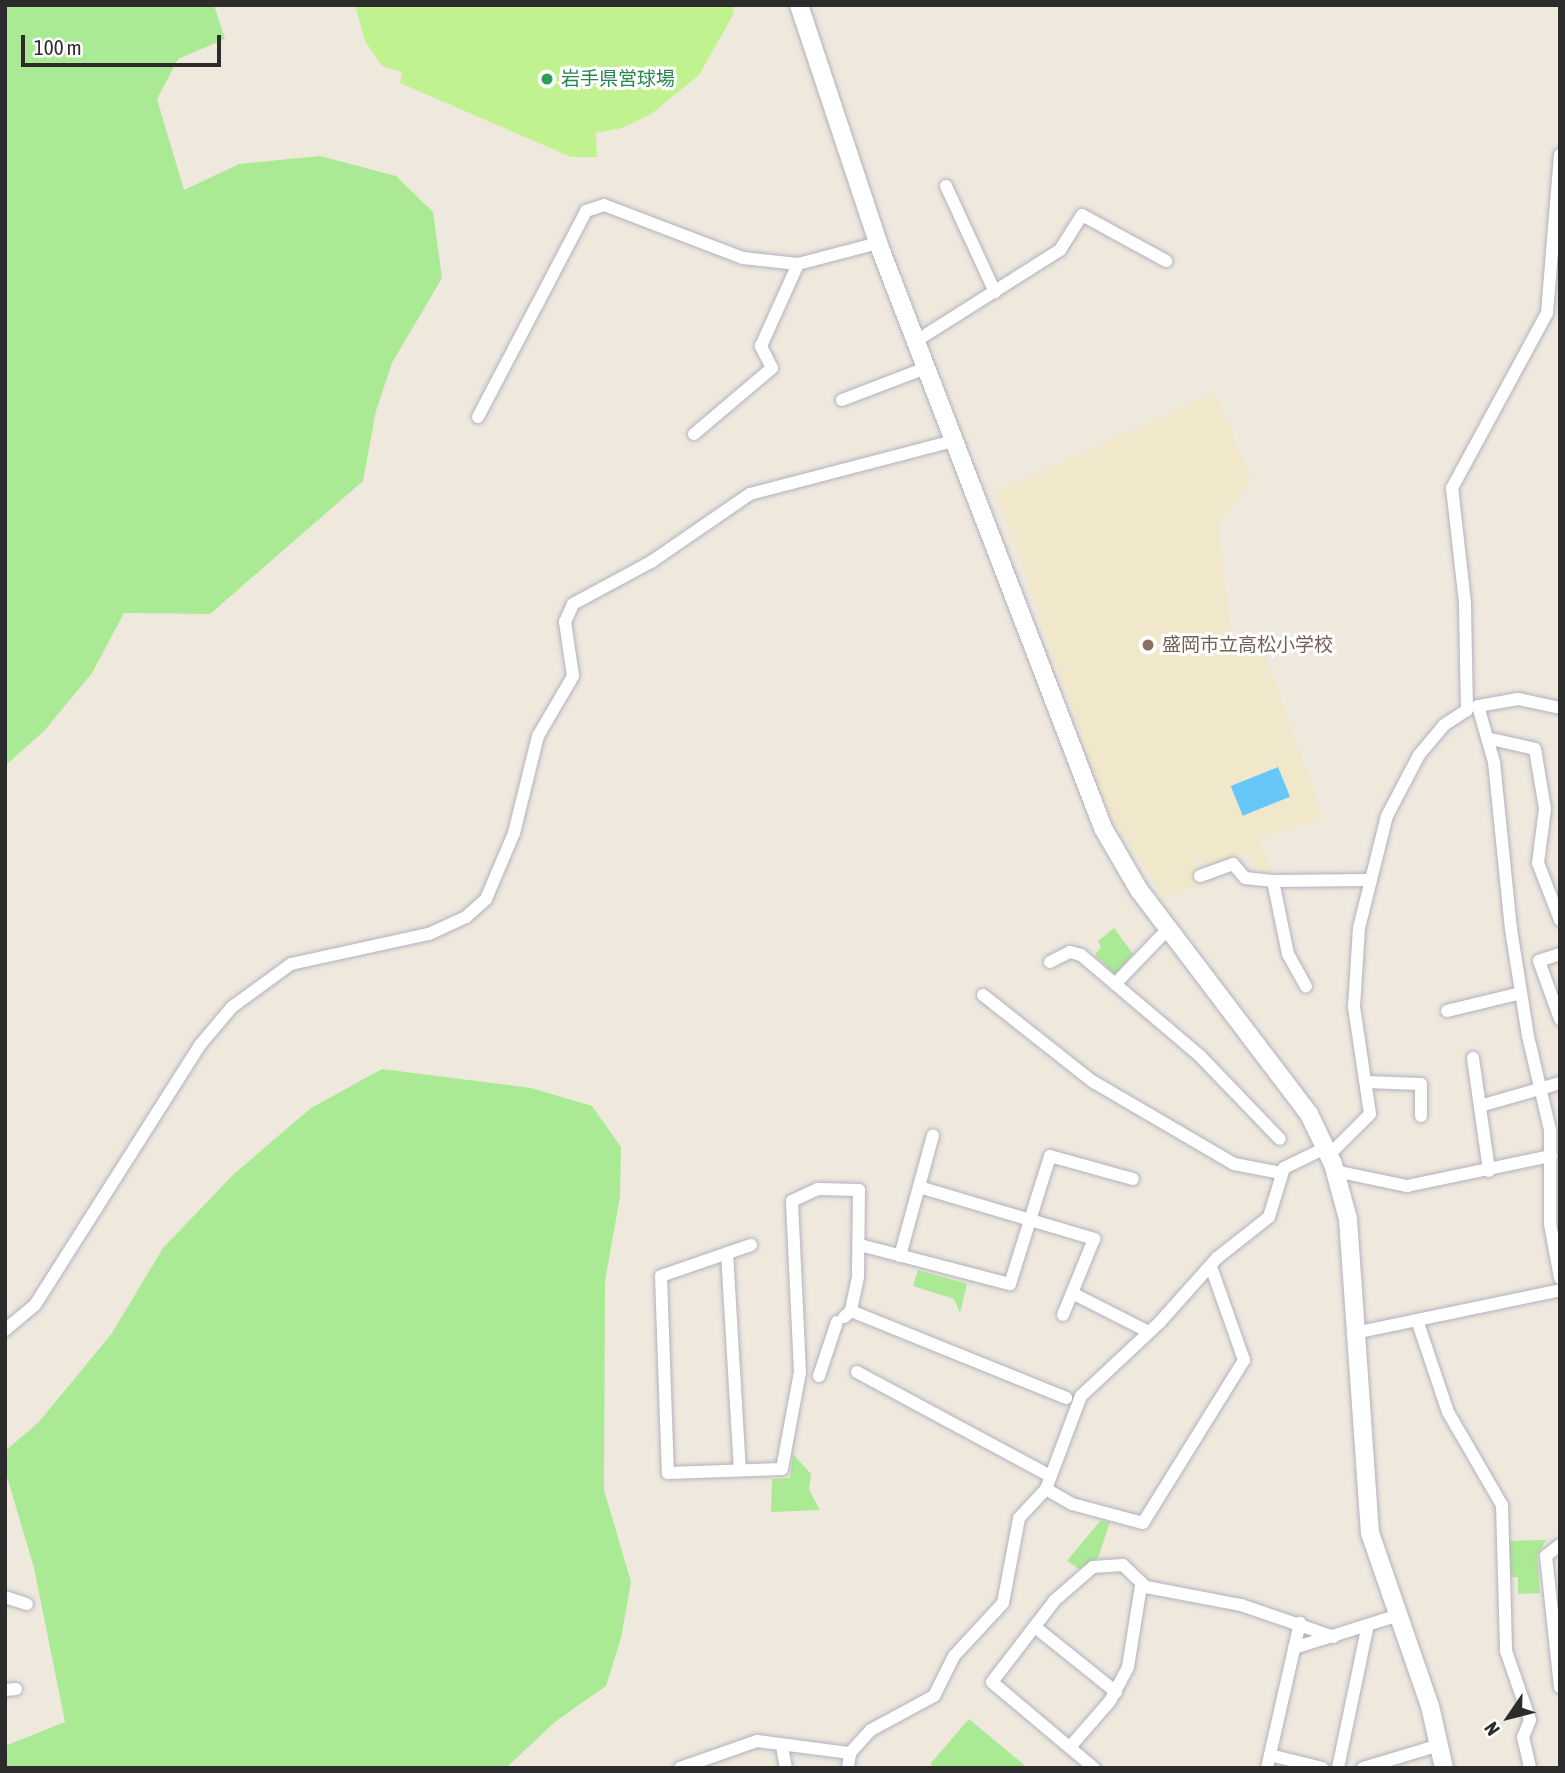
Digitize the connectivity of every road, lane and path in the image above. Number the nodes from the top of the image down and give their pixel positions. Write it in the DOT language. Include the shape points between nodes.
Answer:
graph roads {
  1 [pos="799,5"];
  2 [pos="1560,155"];
  3 [pos="946,186"];
  4 [pos="878,243"];
  5 [pos="1166,261"];
  6 [pos="798,264"];
  7 [pos="995,292"];
  8 [pos="916,341"];
  9 [pos="926,368"];
  10 [pos="842,400"];
  11 [pos="478,416"];
  12 [pos="694,435"];
  13 [pos="954,440"];
  14 [pos="1560,708"];
  15 [pos="1487,738"];
  16 [pos="1200,876"];
  17 [pos="1368,880"];
  18 [pos="1273,881"];
  19 [pos="1560,920"];
  20 [pos="1168,929"];
  21 [pos="1560,954"];
  22 [pos="1539,961"];
  23 [pos="1050,962"];
  24 [pos="1516,965"];
  25 [pos="1115,984"];
  26 [pos="1306,986"];
  27 [pos="1521,993"];
  28 [pos="983,995"];
  29 [pos="1447,1011"];
  30 [pos="1560,1018"];
  31 [pos="1473,1058"];
  32 [pos="1366,1082"];
  33 [pos="1560,1083"];
  34 [pos="1540,1090"];
  35 [pos="1480,1106"];
  36 [pos="1421,1116"];
  37 [pos="933,1135"];
  38 [pos="1280,1139"];
  39 [pos="1329,1150"];
  40 [pos="1551,1156"];
  41 [pos="1335,1171"];
  42 [pos="1489,1171"];
  43 [pos="1281,1173"];
  44 [pos="1133,1179"];
  45 [pos="919,1187"];
  46 [pos="1030,1220"];
  47 [pos="1555,1223"];
  48 [pos="751,1245"];
  49 [pos="860,1245"];
  50 [pos="727,1252"];
  51 [pos="900,1256"];
  52 [pos="1211,1267"];
  53 [pos="1560,1278"];
  54 [pos="1560,1290"];
  55 [pos="1072,1293"];
  56 [pos="1063,1315"];
  57 [pos="844,1317"];
  58 [pos="1417,1320"];
  59 [pos="5,1330"];
  60 [pos="1147,1331"];
  61 [pos="1355,1333"];
  62 [pos="857,1372"];
  63 [pos="819,1376"];
  64 [pos="1066,1398"];
  65 [pos="740,1470"];
  66 [pos="1048,1475"];
  67 [pos="1046,1489"];
  68 [pos="1560,1545"];
  69 [pos="1145,1586"];
  70 [pos="6,1601"];
  71 [pos="27,1604"];
  72 [pos="1399,1615"];
  73 [pos="1300,1623"];
  74 [pos="1368,1625"];
  75 [pos="1035,1627"];
  76 [pos="1334,1637"];
  77 [pos="1294,1648"];
  78 [pos="1560,1687"];
  79 [pos="1116,1692"];
  80 [pos="782,1745"];
  81 [pos="1439,1745"];
  82 [pos="1070,1747"];
  83 [pos="850,1753"];
  84 [pos="722,1761"];
  85 [pos="1268,1762"];
  86 [pos="680,1768"];
  87 [pos="786,1768"];
  88 [pos="848,1768"];
  89 [pos="1094,1768"];
  90 [pos="1322,1768"];
  91 [pos="1338,1768"];
  92 [pos="1363,1768"];
  93 [pos="1444,1768"];
  94 [pos="1530,1768"];
  1 -- 4 [label="street"];
  2 -- 17 [label="street" via="1547,313 1452,488 1465,603 1467,710 1444,725 1413,764 1387,816"];
  3 -- 7 [label="street"];
  4 -- 6 [label="street"];
  4 -- 8 [label="street"];
  5 -- 7 [label="street" via="1082,215 1060,250"];
  6 -- 11 [label="street" via="743,258 604,205 586,211"];
  6 -- 12 [label="street" via="761,346 772,368"];
  7 -- 8 [label="street"];
  8 -- 9 [label="street"];
  9 -- 10 [label="street"];
  9 -- 13 [label="street"];
  13 -- 20 [label="street" via="1077,771 1102,828"];
  13 -- 59 [label="street" via="750,494 651,562 573,604 565,622 573,676 538,736 514,834 486,899 466,917 429,934 291,964 232,1007 200,1045 35,1305"];
  14 -- 15 [label="street" via="1518,699 1478,706"];
  15 -- 19 [label="street" via="1535,749 1545,809 1538,863"];
  15 -- 24 [label="street" via="1498,787 1497,823"];
  16 -- 18 [label="street" via="1233,864 1245,878"];
  17 -- 18 [label="street"];
  17 -- 32 [label="street" via="1359,928 1354,1007"];
  18 -- 26 [label="street" via="1288,954"];
  20 -- 25 [label="street"];
  20 -- 39 [label="street" via="1309,1114"];
  21 -- 22 [label="street"];
  22 -- 24 [label="street"];
  22 -- 30 [label="street"];
  23 -- 25 [label="street" via="1070,952 1081,955"];
  24 -- 27 [label="street"];
  25 -- 38 [label="street" via="1200,1056"];
  27 -- 29 [label="street"];
  27 -- 34 [label="street"];
  28 -- 43 [label="street" via="1098,1085 1176,1126 1234,1164"];
  31 -- 35 [label="street"];
  32 -- 36 [label="street" via="1420,1084"];
  32 -- 39 [label="street" via="1370,1114"];
  33 -- 34 [label="street"];
  34 -- 35 [label="street"];
  34 -- 40 [label="street"];
  35 -- 42 [label="street"];
  37 -- 45 [label="street"];
  39 -- 41 [label="street"];
  39 -- 43 [label="street"];
  40 -- 42 [label="street"];
  40 -- 47 [label="street"];
  41 -- 42 [label="street" via="1407,1186"];
  41 -- 61 [label="street" via="1348,1219"];
  43 -- 52 [label="street" via="1269,1217"];
  44 -- 46 [label="street" via="1050,1156"];
  45 -- 46 [label="street"];
  45 -- 51 [label="street"];
  46 -- 51 [label="street" via="1010,1284"];
  46 -- 55 [label="street" via="1094,1239"];
  47 -- 53 [label="street"];
  48 -- 50 [label="street"];
  49 -- 51 [label="street"];
  49 -- 57 [label="street"];
  49 -- 65 [label="street" via="859,1190 818,1189 792,1201 787,1234 800,1372 782,1469"];
  50 -- 65 [label="street"];
  50 -- 65 [label="street" via="660,1276 668,1473"];
  52 -- 60 [label="street"];
  52 -- 67 [label="street" via="1244,1360 1143,1523 1072,1504"];
  54 -- 58 [label="street"];
  55 -- 56 [label="street"];
  55 -- 60 [label="street"];
  57 -- 63 [label="street"];
  57 -- 64 [label="street"];
  58 -- 61 [label="street"];
  58 -- 94 [label="street" via="1448,1412 1502,1504 1506,1651 1530,1720 1523,1737"];
  60 -- 66 [label="street" via="1082,1396"];
  61 -- 72 [label="street" via="1370,1533"];
  62 -- 66 [label="street"];
  66 -- 67 [label="street"];
  67 -- 83 [label="street" via="1019,1518 1003,1603 954,1656 940,1689 871,1730"];
  68 -- 78 [label="street" via="1546,1556"];
  69 -- 73 [label="street" via="1241,1605"];
  69 -- 75 [label="street" via="1123,1565 1102,1563 1069,1586"];
  69 -- 79 [label="street" via="1141,1586 1128,1667"];
  70 -- 71 [label="street"];
  72 -- 74 [label="street"];
  72 -- 81 [label="street"];
  73 -- 76 [label="street"];
  73 -- 77 [label="street"];
  74 -- 76 [label="street"];
  74 -- 91 [label="street"];
  75 -- 79 [label="street"];
  75 -- 82 [label="street" via="992,1682"];
  76 -- 77 [label="street"];
  77 -- 85 [label="street"];
  79 -- 82 [label="street"];
  80 -- 83 [label="street"];
  80 -- 84 [label="street" via="757,1741"];
  80 -- 87 [label="street"];
  81 -- 92 [label="street"];
  81 -- 93 [label="street"];
  82 -- 89 [label="street"];
  83 -- 88 [label="street"];
  84 -- 86 [label="street"];
  85 -- 90 [label="street"];
}
